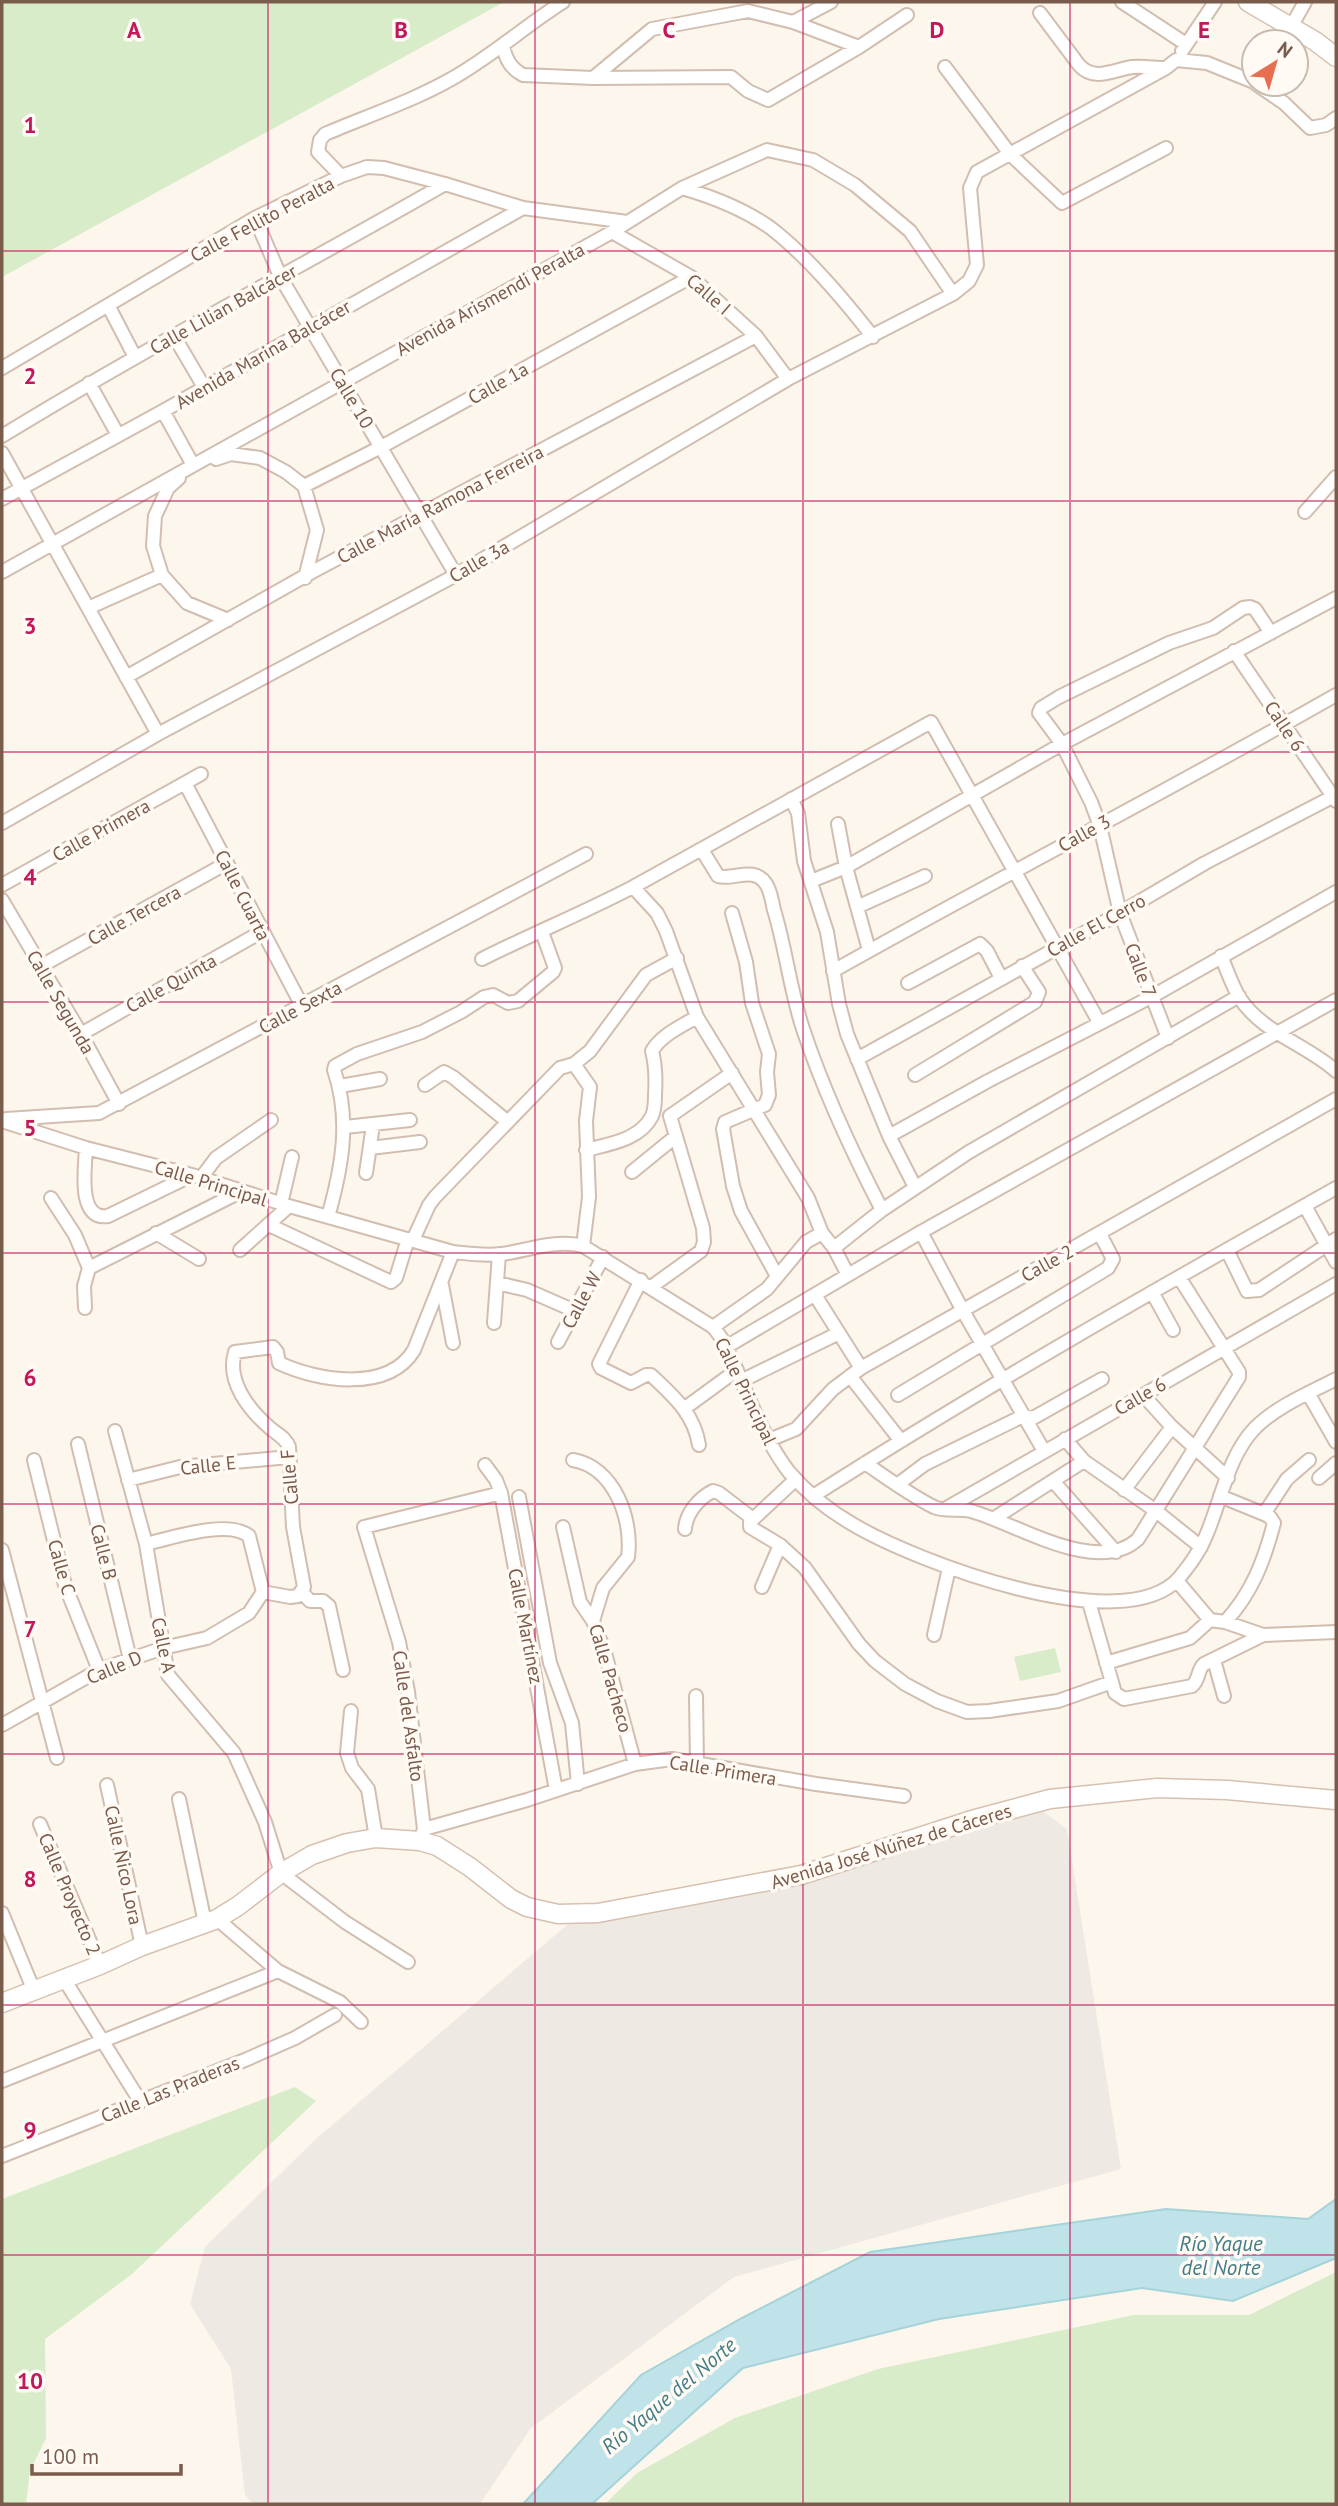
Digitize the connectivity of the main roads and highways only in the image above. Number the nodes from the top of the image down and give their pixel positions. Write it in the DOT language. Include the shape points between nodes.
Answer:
graph roads {
  1 [pos="1248,2"];
  2 [pos="1336,57"];
  3 [pos="1336,1801"];
  4 [pos="2,2003"];
  1 -- 2 [label="main road"];
  3 -- 4 [label="main road, Avenida José Núñez de Cáceres" via="1157,1788 1050,1800 801,1875 598,1913 558,1914 527,1907 422,1835 376,1838 312,1855 211,1921"];
}
